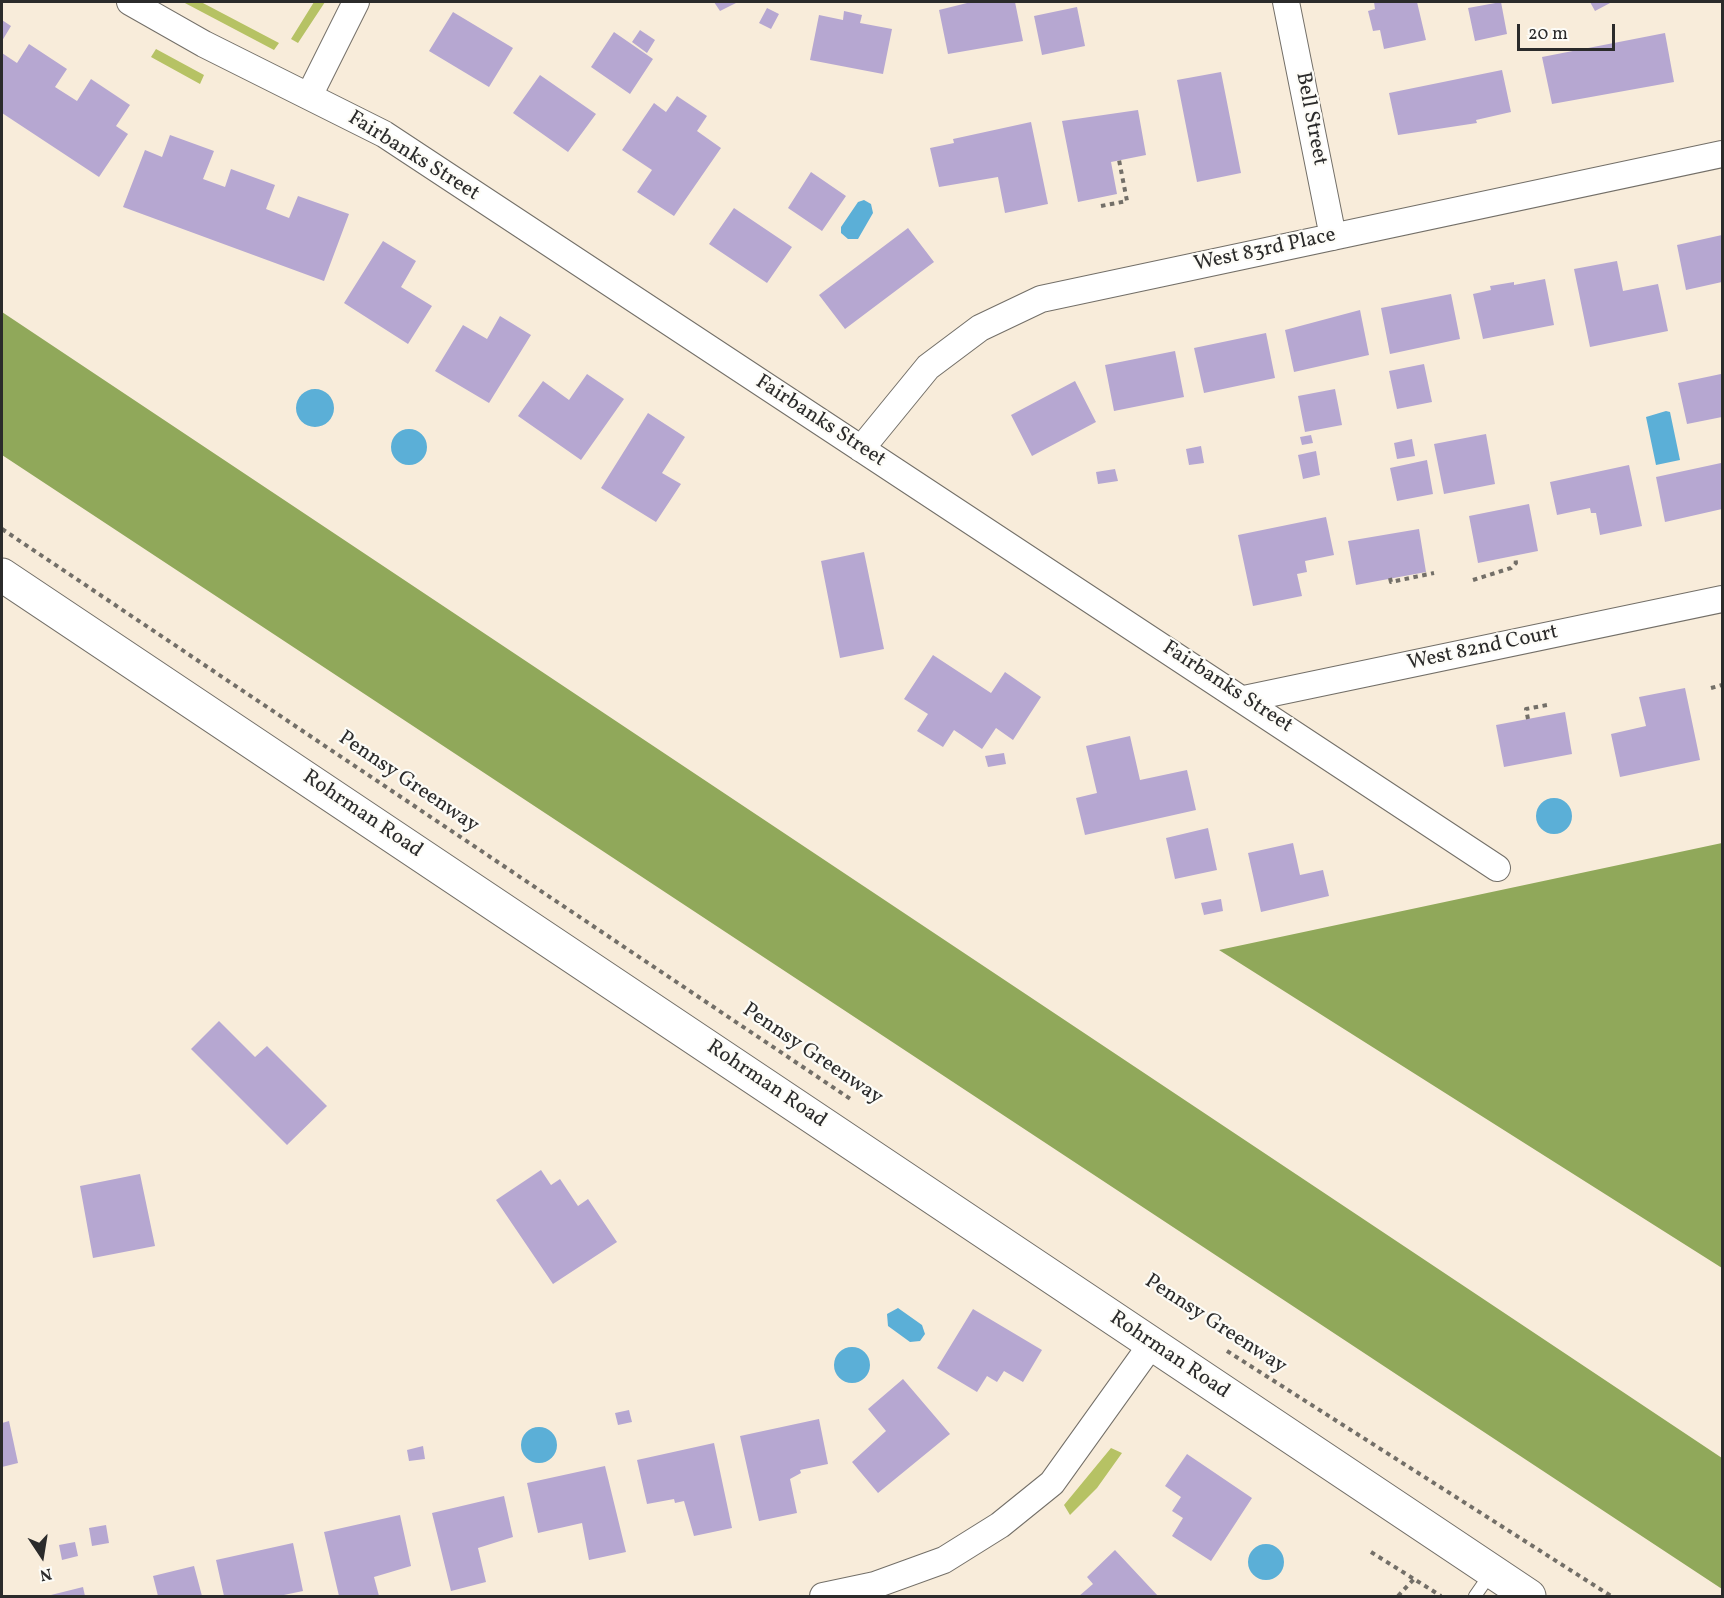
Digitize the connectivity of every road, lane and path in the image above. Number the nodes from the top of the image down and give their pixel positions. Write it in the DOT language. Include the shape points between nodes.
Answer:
graph roads {
  1 [pos="129,2"];
  2 [pos="356,2"];
  3 [pos="1286,2"];
  4 [pos="309,96"];
  5 [pos="1722,154"];
  6 [pos="1119,160"];
  7 [pos="1101,206"];
  8 [pos="1333,237"];
  9 [pos="861,449"];
  10 [pos="2,529"];
  11 [pos="1515,556"];
  12 [pos="1434,573"];
  13 [pos="2,575"];
  14 [pos="1390,578"];
  15 [pos="1473,580"];
  16 [pos="1722,599"];
  17 [pos="1722,685"];
  18 [pos="1711,688"];
  19 [pos="1244,699"];
  20 [pos="1547,705"];
  21 [pos="1528,719"];
  22 [pos="1497,868"];
  23 [pos="858,1104"];
  24 [pos="1151,1345"];
  25 [pos="1223,1348"];
  26 [pos="1371,1552"];
  27 [pos="1414,1579"];
  28 [pos="1483,1584"];
  29 [pos="823,1596"];
  30 [pos="1398,1596"];
  31 [pos="1441,1596"];
  32 [pos="1529,1596"];
  33 [pos="1611,1596"];
  1 -- 4 [label="street, Fairbanks Street"];
  2 -- 4 [label="street"];
  3 -- 8 [label="street, Bell Street"];
  4 -- 9 [label="street, Fairbanks Street" via="384,134"];
  5 -- 8 [label="street, West 83rd Place"];
  6 -- 7 [label="path" via="1127,201"];
  8 -- 9 [label="street, West 83rd Place" via="1041,299 980,328 928,367"];
  9 -- 19 [label="street, Fairbanks Street"];
  10 -- 23 [label="path, Pennsy Greenway"];
  11 -- 15 [label="path" via="1516,563 1511,568"];
  12 -- 14 [label="path" via="1391,582"];
  13 -- 24 [label="street, Rohrman Road"];
  16 -- 19 [label="street, West 82nd Court"];
  17 -- 18 [label="path"];
  19 -- 22 [label="street, Fairbanks Street"];
  20 -- 21 [label="path" via="1526,709"];
  24 -- 28 [label="street, Rohrman Road"];
  24 -- 29 [label="street" via="1052,1483 1000,1525 944,1560 875,1585"];
  25 -- 33 [label="path, Pennsy Greenway"];
  26 -- 27 [label="path"];
  27 -- 30 [label="path"];
  27 -- 31 [label="path"];
  28 -- 32 [label="street, Rohrman Road"];
}
